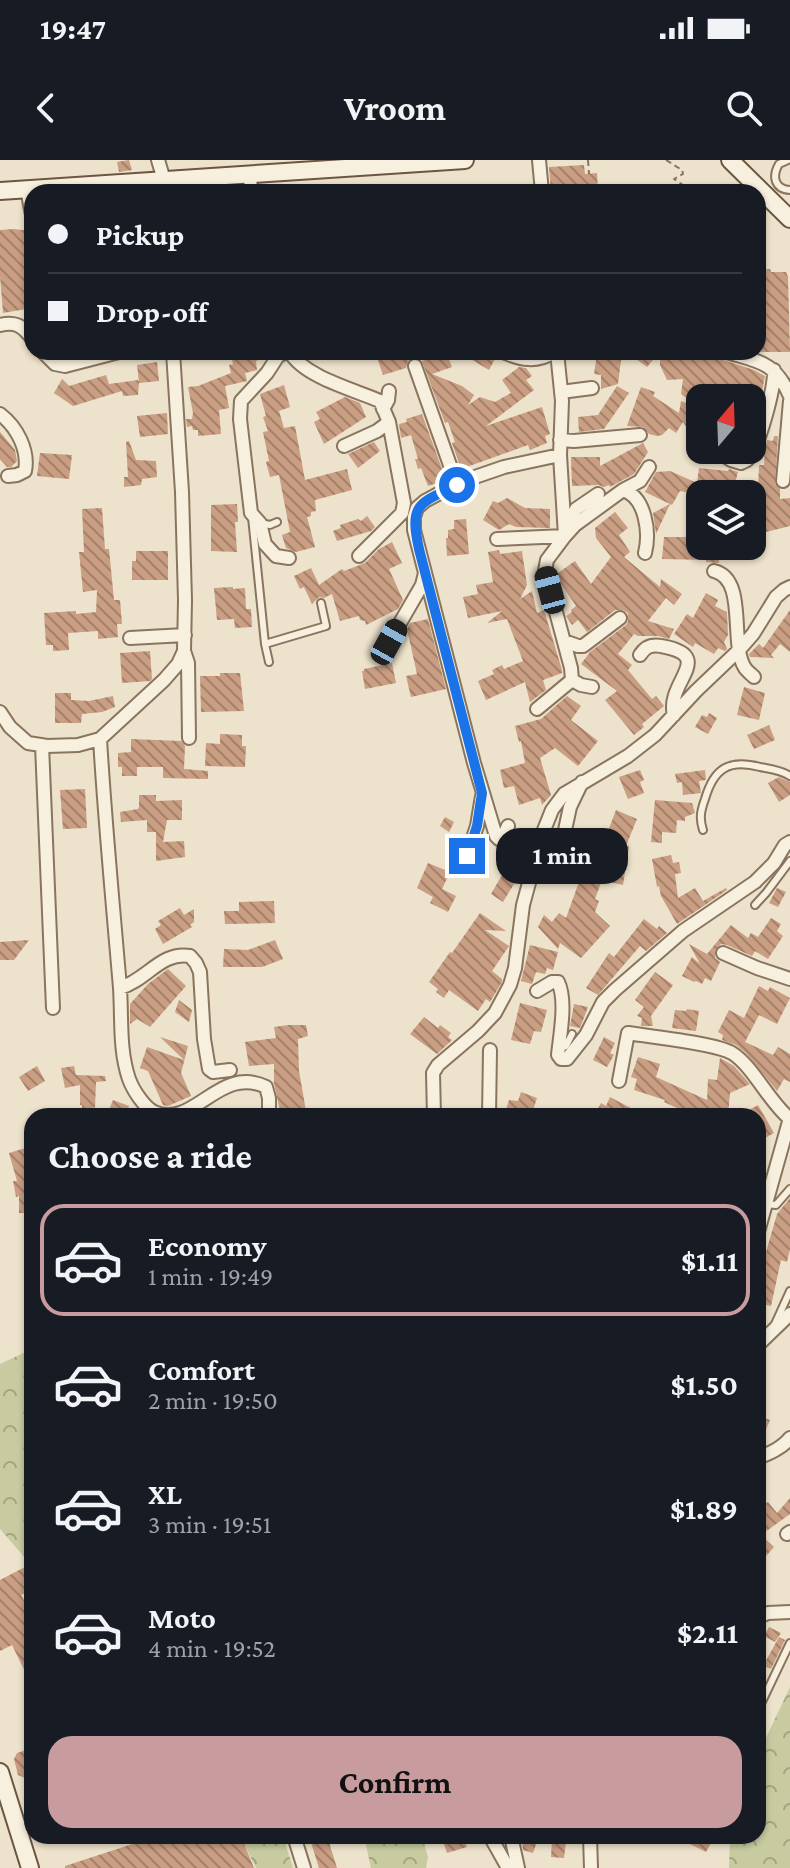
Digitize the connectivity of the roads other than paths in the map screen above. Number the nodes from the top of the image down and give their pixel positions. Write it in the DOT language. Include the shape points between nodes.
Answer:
graph roads {
  1 [pos="158,160"];
  2 [pos="465,160"];
  3 [pos="539,160"];
  4 [pos="730,160"];
  5 [pos="788,160"];
  6 [pos="432,161"];
  7 [pos="337,164"];
  8 [pos="249,175"];
  9 [pos="161,184"];
  10 [pos="251,184"];
  11 [pos="541,184"];
  12 [pos="754,184"];
  13 [pos="24,189"];
  14 [pos="790,190"];
  15 [pos="0,191"];
  16 [pos="766,195"];
  17 [pos="790,219"];
  18 [pos="0,325"];
  19 [pos="24,329"];
  20 [pos="51,360"];
  21 [pos="88,360"];
  22 [pos="174,360"];
  23 [pos="275,360"];
  24 [pos="295,360"];
  25 [pos="557,360"];
  26 [pos="753,360"];
  27 [pos="415,366"];
  28 [pos="774,370"];
  29 [pos="592,388"];
  30 [pos="389,391"];
  31 [pos="561,392"];
  32 [pos="790,398"];
  33 [pos="383,409"];
  34 [pos="766,413"];
  35 [pos="0,414"];
  36 [pos="389,422"];
  37 [pos="640,435"];
  38 [pos="560,440"];
  39 [pos="344,446"];
  40 [pos="560,455"];
  41 [pos="649,467"];
  42 [pos="8,476"];
  43 [pos="783,481"];
  44 [pos="457,485"];
  45 [pos="623,490"];
  46 [pos="598,494"];
  47 [pos="256,518"];
  48 [pos="277,522"];
  49 [pos="565,536"];
  50 [pos="497,539"];
  51 [pos="645,553"];
  52 [pos="359,556"];
  53 [pos="289,558"];
  54 [pos="714,571"];
  55 [pos="425,573"];
  56 [pos="790,587"];
  57 [pos="321,603"];
  58 [pos="620,618"];
  59 [pos="185,635"];
  60 [pos="130,638"];
  61 [pos="564,641"];
  62 [pos="389,642"];
  63 [pos="265,644"];
  64 [pos="739,650"];
  65 [pos="184,651"];
  66 [pos="640,655"];
  67 [pos="269,662"];
  68 [pos="754,677"];
  69 [pos="572,680"];
  70 [pos="592,687"];
  71 [pos="537,709"];
  72 [pos="0,712"];
  73 [pos="674,715"];
  74 [pos="84,733"];
  75 [pos="104,736"];
  76 [pos="189,738"];
  77 [pos="42,745"];
  78 [pos="790,776"];
  79 [pos="582,782"];
  80 [pos="482,793"];
  81 [pos="508,826"];
  82 [pos="703,830"];
  83 [pos="790,842"];
  84 [pos="467,856"];
  85 [pos="790,861"];
  86 [pos="560,872"];
  87 [pos="755,905"];
  88 [pos="723,953"];
  89 [pos="790,979"];
  90 [pos="120,988"];
  91 [pos="537,991"];
  92 [pos="53,1008"];
  93 [pos="572,1034"];
  94 [pos="559,1048"];
  95 [pos="490,1050"];
  96 [pos="230,1070"];
  97 [pos="619,1081"];
  98 [pos="149,1108"];
  99 [pos="191,1108"];
  100 [pos="269,1108"];
  101 [pos="434,1108"];
  102 [pos="489,1108"];
  103 [pos="790,1119"];
  104 [pos="786,1145"];
  105 [pos="790,1189"];
  106 [pos="766,1193"];
  107 [pos="766,1204"];
  108 [pos="790,1291"];
  109 [pos="790,1314"];
  110 [pos="769,1336"];
  111 [pos="766,1338"];
  112 [pos="790,1438"];
  113 [pos="766,1455"];
  114 [pos="790,1612"];
  115 [pos="766,1614"];
  116 [pos="790,1643"];
  117 [pos="766,1693"];
  118 [pos="0,1772"];
  119 [pos="296,1844"];
  120 [pos="494,1844"];
  121 [pos="590,1844"];
  122 [pos="514,1861"];
  123 [pos="30,1868"];
  124 [pos="304,1868"];
  125 [pos="591,1868"];
  1 -- 9 [label="street"];
  2 -- 6 [label="main road"];
  3 -- 11 [label="street"];
  4 -- 12 [label="main road"];
  5 -- 14 [label="lane" via="779,164 774,177 781,188"];
  6 -- 7 [label="main road"];
  7 -- 8 [label="main road"];
  8 -- 9 [label="main road"];
  8 -- 10 [label="street"];
  13 -- 15 [label="main road"];
  16 -- 17 [label="main road"];
  18 -- 19 [label="street" via="19,324"];
  20 -- 21 [label="street" via="65,366"];
  22 -- 59 [label="street"];
  23 -- 47 [label="street" via="241,401"];
  24 -- 33 [label="street" via="316,375 380,401"];
  25 -- 31 [label="street"];
  26 -- 28 [label="street"];
  27 -- 44 [label="street"];
  28 -- 32 [label="street"];
  28 -- 34 [label="street"];
  29 -- 31 [label="street"];
  30 -- 33 [label="street"];
  31 -- 38 [label="street"];
  32 -- 43 [label="street"];
  33 -- 36 [label="street"];
  35 -- 42 [label="street" via="17,432 26,457 25,471"];
  36 -- 39 [label="street"];
  36 -- 52 [label="street" via="402,513"];
  37 -- 38 [label="street"];
  38 -- 40 [label="street"];
  40 -- 44 [label="street" via="504,467"];
  40 -- 49 [label="street"];
  41 -- 45 [label="street" via="640,481"];
  44 -- 55 [label="street" via="417,508 414,530"];
  45 -- 49 [label="street"];
  45 -- 51 [label="street" via="631,492 643,512"];
  46 -- 49 [label="street" via="576,509"];
  47 -- 48 [label="lane" via="270,525"];
  47 -- 53 [label="street" via="265,544 276,556"];
  47 -- 63 [label="lane"];
  49 -- 50 [label="street"];
  49 -- 61 [label="street" via="545,571"];
  54 -- 64 [label="street" via="730,584 736,599"];
  55 -- 62 [label="street"];
  55 -- 80 [label="street"];
  56 -- 64 [label="street" via="776,597"];
  57 -- 63 [label="lane" via="326,626"];
  58 -- 61 [label="street" via="583,646"];
  59 -- 60 [label="street"];
  59 -- 65 [label="street"];
  61 -- 69 [label="street"];
  63 -- 67 [label="lane"];
  64 -- 68 [label="street"];
  64 -- 73 [label="street"];
  65 -- 75 [label="street" via="164,680"];
  65 -- 76 [label="street"];
  66 -- 73 [label="street" via="655,645 676,649 689,660 673,696"];
  69 -- 70 [label="street"];
  69 -- 71 [label="street"];
  72 -- 77 [label="street" via="28,743"];
  73 -- 79 [label="street" via="643,745"];
  74 -- 75 [label="street"];
  75 -- 77 [label="street" via="78,745"];
  75 -- 90 [label="street" via="106,836"];
  77 -- 92 [label="street"];
  78 -- 82 [label="lane" via="749,764 734,763 720,770 701,811"];
  79 -- 86 [label="street" via="570,807"];
  79 -- 101 [label="street" via="564,794 548,818 523,905 514,974 504,998 495,1013 438,1065 433,1073"];
  80 -- 81 [label="street" via="499,839"];
  80 -- 84 [label="street"];
  83 -- 94 [label="street" via="755,882 683,931 615,990 567,1059 558,1055"];
  85 -- 87 [label="lane"];
  88 -- 89 [label="street"];
  90 -- 96 [label="street" via="165,959 190,956 200,972 209,1069"];
  90 -- 98 [label="street" via="129,1080"];
  91 -- 94 [label="street" via="552,982 560,986"];
  93 -- 94 [label="lane"];
  95 -- 102 [label="street"];
  97 -- 103 [label="street" via="628,1033 712,1047 732,1053"];
  99 -- 100 [label="street" via="221,1087 239,1082 266,1087"];
  103 -- 104 [label="street"];
  104 -- 106 [label="street"];
  105 -- 107 [label="lane" via="776,1205"];
  108 -- 110 [label="lane"];
  109 -- 110 [label="street"];
  110 -- 111 [label="street"];
  112 -- 113 [label="street"];
  114 -- 115 [label="street"];
  116 -- 117 [label="lane"];
  118 -- 123 [label="main road"];
  119 -- 124 [label="street"];
  120 -- 122 [label="street" via="508,1868"];
  121 -- 125 [label="street"];
}
